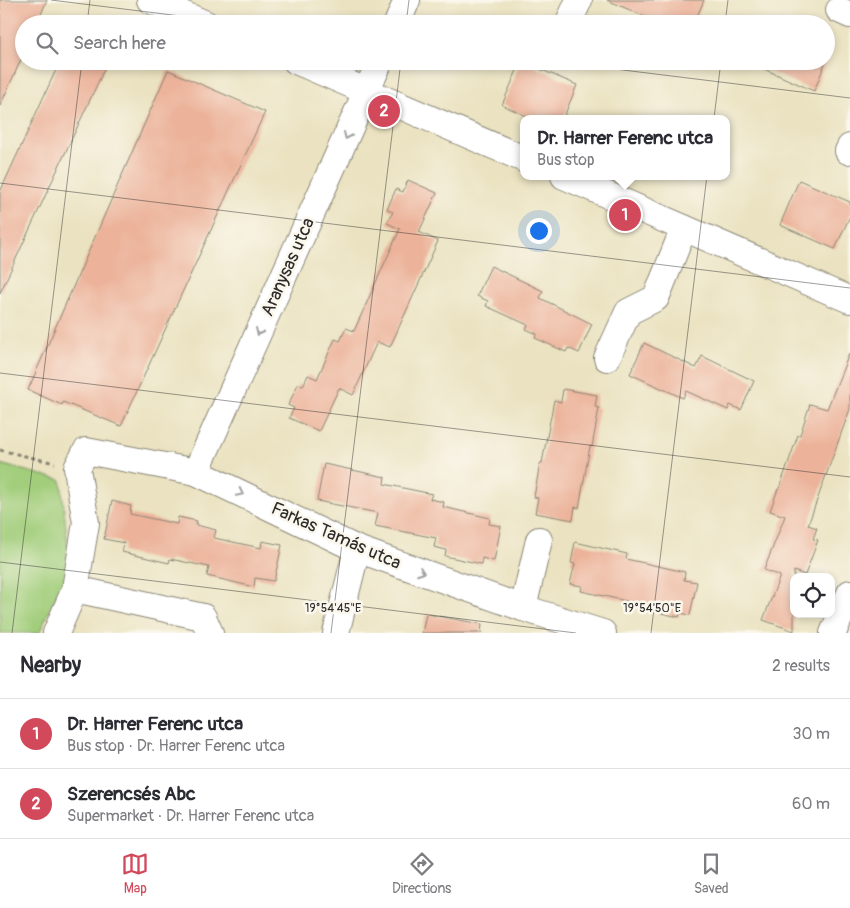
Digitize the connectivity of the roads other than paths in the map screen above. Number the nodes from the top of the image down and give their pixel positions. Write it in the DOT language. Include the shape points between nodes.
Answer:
graph roads {
  1 [pos="150,0"];
  2 [pos="407,0"];
  3 [pos="579,0"];
  4 [pos="185,15"];
  5 [pos="400,15"];
  6 [pos="572,15"];
  7 [pos="317,70"];
  8 [pos="376,70"];
  9 [pos="367,91"];
  10 [pos="520,157"];
  11 [pos="573,180"];
  12 [pos="684,228"];
  13 [pos="850,300"];
  14 [pos="607,358"];
  15 [pos="196,472"];
  16 [pos="539,540"];
  17 [pos="357,549"];
  18 [pos="75,589"];
  19 [pos="850,593"];
  20 [pos="523,608"];
  21 [pos="56,633"];
  22 [pos="210,633"];
  23 [pos="336,633"];
  24 [pos="603,633"];
  25 [pos="833,633"];
  1 -- 4 [label="street"];
  2 -- 5 [label="street"];
  3 -- 6 [label="street"];
  7 -- 9 [label="street"];
  8 -- 9 [label="street, Aranysas utca"];
  9 -- 10 [label="street"];
  9 -- 15 [label="street, Aranysas utca, one-way"];
  11 -- 12 [label="street"];
  12 -- 13 [label="street"];
  12 -- 14 [label="street" via="656,298 628,312"];
  15 -- 17 [label="street, Farkas Tamás utca, one-way"];
  15 -- 18 [label="street, Farkas Tamás utca" via="86,451 77,468 86,523"];
  16 -- 20 [label="street"];
  17 -- 20 [label="street, Farkas Tamás utca, one-way"];
  17 -- 23 [label="street"];
  18 -- 21 [label="street"];
  18 -- 22 [label="street" via="203,617"];
  19 -- 25 [label="street"];
  20 -- 24 [label="street, Farkas Tamás utca"];
}
